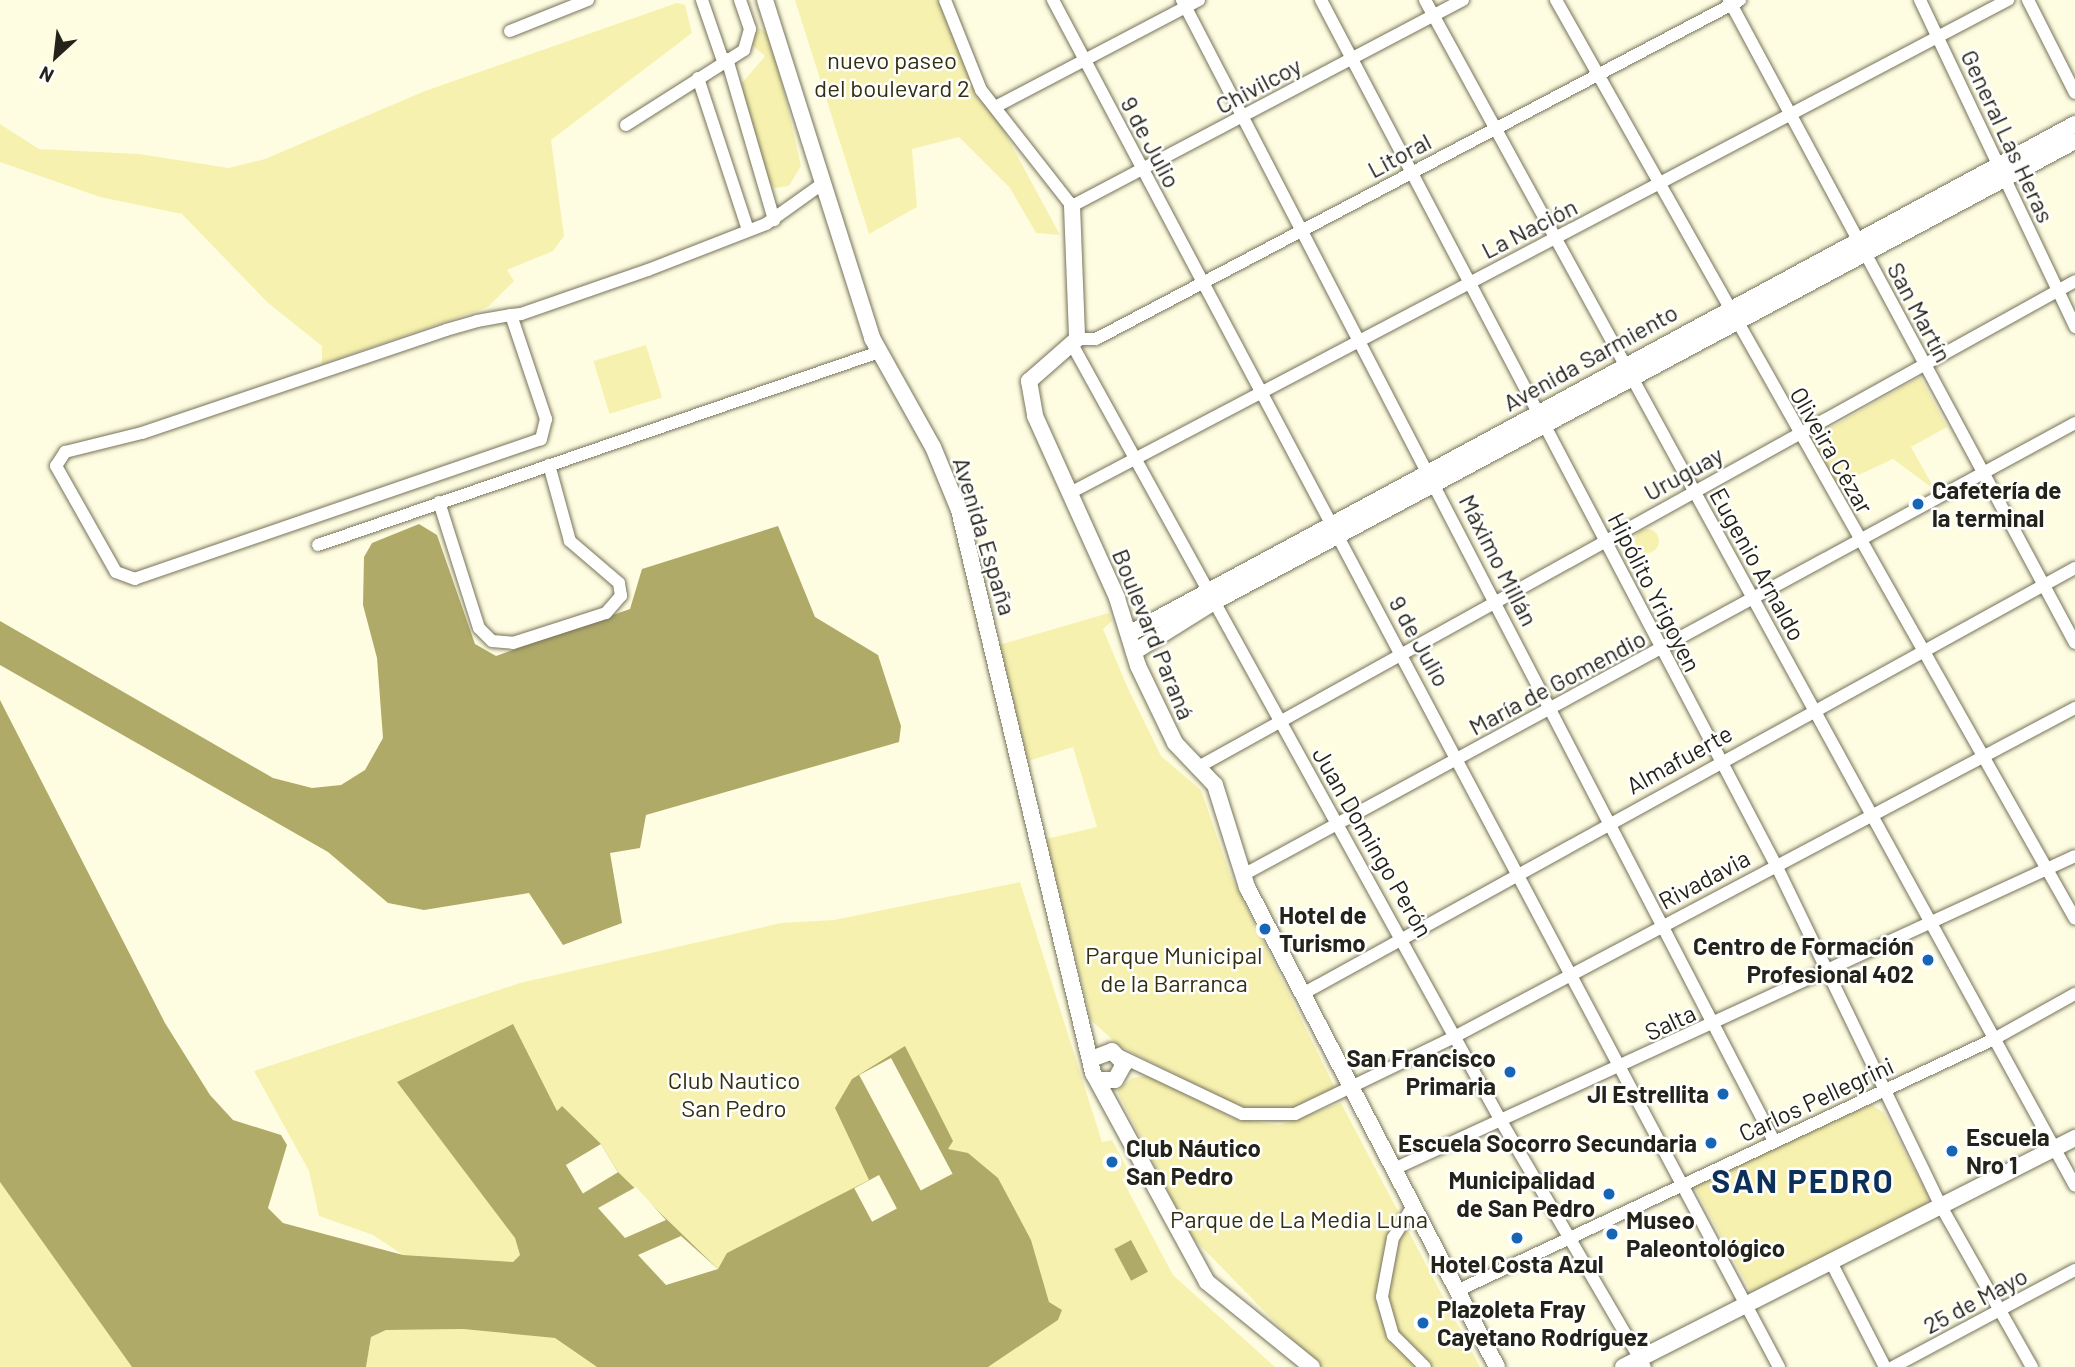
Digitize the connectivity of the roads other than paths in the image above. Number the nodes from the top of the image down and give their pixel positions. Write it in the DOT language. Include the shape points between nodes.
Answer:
graph roads {
  1 [pos="588,0"];
  2 [pos="702,0"];
  3 [pos="740,0"];
  4 [pos="765,0"];
  5 [pos="946,0"];
  6 [pos="1053,0"];
  7 [pos="1199,0"];
  8 [pos="1321,0"];
  9 [pos="1425,0"];
  10 [pos="1463,0"];
  11 [pos="1556,0"];
  12 [pos="1920,0"];
  13 [pos="2008,0"];
  14 [pos="2028,0"];
  15 [pos="1733,2"];
  16 [pos="1184,4"];
  17 [pos="1434,16"];
  18 [pos="510,31"];
  19 [pos="1937,35"];
  20 [pos="1353,58"];
  21 [pos="725,60"];
  22 [pos="1084,61"];
  23 [pos="1598,74"];
  24 [pos="698,78"];
  25 [pos="2075,93"];
  26 [pos="999,105"];
  27 [pos="1790,112"];
  28 [pos="1242,117"];
  29 [pos="2075,124"];
  30 [pos="626,125"];
  31 [pos="1496,128"];
  32 [pos="2075,141"];
  33 [pos="1141,169"];
  34 [pos="2001,171"];
  35 [pos="1412,172"];
  36 [pos="822,184"];
  37 [pos="1656,184"];
  38 [pos="1072,206"];
  39 [pos="774,220"];
  40 [pos="748,230"];
  41 [pos="1302,233"];
  42 [pos="1556,239"];
  43 [pos="1860,245"];
  44 [pos="1203,280"];
  45 [pos="2075,281"];
  46 [pos="1470,282"];
  47 [pos="2058,290"];
  48 [pos="1730,315"];
  49 [pos="511,316"];
  50 [pos="2075,327"];
  51 [pos="1358,342"];
  52 [pos="1075,343"];
  53 [pos="879,352"];
  54 [pos="1923,363"];
  55 [pos="1628,370"];
  56 [pos="1265,393"];
  57 [pos="1541,419"];
  58 [pos="2075,424"];
  59 [pos="1798,431"];
  60 [pos="1137,460"];
  61 [pos="549,465"];
  62 [pos="1984,473"];
  63 [pos="1433,480"];
  64 [pos="1695,491"];
  65 [pos="1070,493"];
  66 [pos="439,502"];
  67 [pos="1336,531"];
  68 [pos="1605,540"];
  69 [pos="1859,540"];
  70 [pos="318,545"];
  71 [pos="2075,568"];
  72 [pos="2043,585"];
  73 [pos="1209,597"];
  74 [pos="1753,598"];
  75 [pos="1496,601"];
  76 [pos="1129,634"];
  77 [pos="2075,643"];
  78 [pos="1662,650"];
  79 [pos="1403,651"];
  80 [pos="1135,652"];
  81 [pos="1922,652"];
  82 [pos="1813,708"];
  83 [pos="2075,708"];
  84 [pos="1552,709"];
  85 [pos="1279,720"];
  86 [pos="1981,757"];
  87 [pos="1460,759"];
  88 [pos="1719,761"];
  89 [pos="1202,765"];
  90 [pos="1871,814"];
  91 [pos="1609,822"];
  92 [pos="1338,824"];
  93 [pos="2075,856"];
  94 [pos="1776,865"];
  95 [pos="2048,871"];
  96 [pos="1516,874"];
  97 [pos="1242,875"];
  98 [pos="2075,919"];
  99 [pos="1660,926"];
  100 [pos="1933,926"];
  101 [pos="1404,937"];
  102 [pos="1569,975"];
  103 [pos="1828,975"];
  104 [pos="1306,992"];
  105 [pos="2075,994"];
  106 [pos="1712,1026"];
  107 [pos="1456,1036"];
  108 [pos="1994,1038"];
  109 [pos="1107,1055"];
  110 [pos="1621,1068"];
  111 [pos="1151,1069"];
  112 [pos="1110,1083"];
  113 [pos="1353,1087"];
  114 [pos="1882,1092"];
  115 [pos="1501,1121"];
  116 [pos="2075,1138"];
  117 [pos="1774,1142"];
  118 [pos="2054,1149"];
  119 [pos="1394,1169"];
  120 [pos="1685,1181"];
  121 [pos="2075,1186"];
  122 [pos="1413,1206"];
  123 [pos="1941,1208"];
  124 [pos="1569,1235"];
  125 [pos="1832,1264"];
  126 [pos="2075,1270"];
  127 [pos="1459,1290"];
  128 [pos="1747,1303"];
  129 [pos="2001,1311"];
  130 [pos="1643,1362"];
  131 [pos="1312,1367"];
  132 [pos="1425,1367"];
  133 [pos="1497,1367"];
  134 [pos="1623,1367"];
  135 [pos="1779,1367"];
  136 [pos="1885,1367"];
  137 [pos="1894,1367"];
  138 [pos="2032,1367"];
  1 -- 18 [label="street"];
  2 -- 21 [label="street"];
  3 -- 21 [label="street" via="750,38 744,50"];
  4 -- 36 [label="main road, Avenida España"];
  5 -- 26 [label="street" via="981,90"];
  6 -- 22 [label="street, 9 de Julio"];
  7 -- 16 [label="street"];
  8 -- 20 [label="street, Hipólito Yrigoyen"];
  9 -- 17 [label="street, Eugenio Arnaldo"];
  10 -- 17 [label="street, Chivilcoy"];
  11 -- 23 [label="street, Oliveira Cézar"];
  12 -- 19 [label="street, General Las Heras"];
  13 -- 19 [label="street, La Nación"];
  14 -- 25 [label="street"];
  15 -- 23 [label="street, Litoral"];
  15 -- 27 [label="street, San Martín"];
  16 -- 22 [label="street"];
  16 -- 28 [label="street, Máximo Millán"];
  17 -- 20 [label="street, Chivilcoy"];
  17 -- 31 [label="street, Eugenio Arnaldo"];
  19 -- 27 [label="street, La Nación"];
  19 -- 34 [label="street, General Las Heras"];
  20 -- 28 [label="street, Chivilcoy"];
  20 -- 35 [label="street, Hipólito Yrigoyen"];
  21 -- 24 [label="street"];
  21 -- 39 [label="street"];
  22 -- 26 [label="street"];
  22 -- 33 [label="street, 9 de Julio"];
  23 -- 31 [label="street, Litoral"];
  23 -- 37 [label="street, Oliveira Cézar"];
  24 -- 30 [label="street"];
  24 -- 40 [label="street"];
  26 -- 38 [label="street"];
  27 -- 37 [label="street, La Nación"];
  27 -- 43 [label="street, San Martín"];
  28 -- 33 [label="street, Chivilcoy"];
  28 -- 41 [label="street, Máximo Millán"];
  29 -- 34 [label="main road, Avenida Sarmiento"];
  31 -- 35 [label="street, Litoral"];
  31 -- 42 [label="street, Eugenio Arnaldo"];
  32 -- 34 [label="main road, Avenida Sarmiento"];
  33 -- 38 [label="street, Chivilcoy"];
  33 -- 44 [label="street, 9 de Julio"];
  34 -- 43 [label="main road, Avenida Sarmiento"];
  34 -- 47 [label="street, General Las Heras"];
  35 -- 41 [label="street, Litoral"];
  35 -- 46 [label="street, Hipólito Yrigoyen"];
  36 -- 39 [label="street"];
  36 -- 53 [label="main road, Avenida España"];
  37 -- 42 [label="street, La Nación"];
  37 -- 48 [label="street, Oliveira Cézar"];
  38 -- 52 [label="main road"];
  39 -- 40 [label="street"];
  40 -- 49 [label="street"];
  41 -- 44 [label="street, Litoral"];
  41 -- 51 [label="street, Máximo Millán"];
  42 -- 46 [label="street, La Nación"];
  42 -- 55 [label="street, Eugenio Arnaldo"];
  43 -- 48 [label="main road, Avenida Sarmiento"];
  43 -- 54 [label="street, San Martín"];
  44 -- 52 [label="street, Litoral" via="1096,339"];
  44 -- 56 [label="street, 9 de Julio"];
  45 -- 47 [label="street, Uruguay"];
  46 -- 51 [label="street, La Nación"];
  46 -- 57 [label="street, Hipólito Yrigoyen"];
  47 -- 50 [label="street, General Las Heras"];
  47 -- 54 [label="street, Uruguay"];
  48 -- 55 [label="main road, Avenida Sarmiento"];
  48 -- 59 [label="street, Oliveira Cézar"];
  49 -- 49 [label="street" via="446,330 142,433 65,452 56,466 116,572 127,579 148,575 541,439 546,419"];
  51 -- 56 [label="street, La Nación"];
  51 -- 63 [label="street, Máximo Millán"];
  52 -- 60 [label="street, Juan Domingo Perón"];
  52 -- 65 [label="main road, Boulevard Paraná" via="1034,375 1029,391"];
  53 -- 61 [label="street"];
  53 -- 109 [label="main road, Avenida España" via="933,447 959,510 1086,1023"];
  54 -- 59 [label="street, Uruguay"];
  54 -- 62 [label="street, San Martín"];
  55 -- 57 [label="main road, Avenida Sarmiento"];
  55 -- 64 [label="street, Eugenio Arnaldo"];
  56 -- 60 [label="street, La Nación"];
  56 -- 67 [label="street, 9 de Julio"];
  57 -- 63 [label="main road, Avenida Sarmiento"];
  57 -- 68 [label="street, Hipólito Yrigoyen"];
  58 -- 62 [label="street, María de Gomendio"];
  59 -- 64 [label="street, Uruguay"];
  59 -- 69 [label="street, Oliveira Cézar"];
  60 -- 65 [label="street, La Nación"];
  60 -- 73 [label="street, Juan Domingo Perón"];
  61 -- 66 [label="street"];
  61 -- 66 [label="street" via="570,541 619,583 621,596 606,612 513,643 492,641 479,628"];
  62 -- 69 [label="street, María de Gomendio"];
  62 -- 72 [label="street, San Martín"];
  63 -- 67 [label="main road, Avenida Sarmiento"];
  63 -- 75 [label="street, Máximo Millán"];
  64 -- 68 [label="street, Uruguay"];
  64 -- 74 [label="street, Eugenio Arnaldo"];
  65 -- 76 [label="main road, Boulevard Paraná"];
  66 -- 70 [label="street"];
  67 -- 73 [label="main road, Avenida Sarmiento"];
  67 -- 79 [label="street, 9 de Julio"];
  68 -- 75 [label="street, Uruguay"];
  68 -- 78 [label="street, Hipólito Yrigoyen"];
  69 -- 74 [label="street, María de Gomendio"];
  69 -- 81 [label="street, Oliveira Cézar"];
  71 -- 72 [label="street, Almafuerte"];
  72 -- 77 [label="street, San Martín"];
  72 -- 81 [label="street, Almafuerte"];
  73 -- 76 [label="main road, Avenida Sarmiento"];
  73 -- 80 [label="main road, Avenida Sarmiento"];
  73 -- 85 [label="street, Juan Domingo Perón"];
  74 -- 78 [label="street, María de Gomendio"];
  74 -- 82 [label="street, Eugenio Arnaldo"];
  75 -- 79 [label="street, Uruguay"];
  75 -- 84 [label="street, Máximo Millán"];
  76 -- 80 [label="main road, Boulevard Paraná"];
  78 -- 84 [label="street, María de Gomendio"];
  78 -- 88 [label="street, Hipólito Yrigoyen"];
  79 -- 85 [label="street, Uruguay"];
  79 -- 87 [label="street, 9 de Julio"];
  80 -- 89 [label="main road, Boulevard Paraná" via="1175,743"];
  81 -- 82 [label="street, Almafuerte"];
  81 -- 86 [label="street, Oliveira Cézar"];
  82 -- 88 [label="street, Almafuerte"];
  82 -- 90 [label="street, Eugenio Arnaldo"];
  83 -- 86 [label="street, Rivadavia"];
  84 -- 87 [label="street, María de Gomendio"];
  84 -- 91 [label="street, Máximo Millán"];
  85 -- 89 [label="street, Uruguay"];
  85 -- 92 [label="street, Juan Domingo Perón"];
  86 -- 90 [label="street, Rivadavia"];
  86 -- 95 [label="street, Oliveira Cézar"];
  87 -- 92 [label="street, María de Gomendio"];
  87 -- 96 [label="street, 9 de Julio"];
  88 -- 91 [label="street, Almafuerte"];
  88 -- 94 [label="street, Hipólito Yrigoyen"];
  89 -- 97 [label="main road, Boulevard Paraná" via="1220,797"];
  90 -- 94 [label="street, Rivadavia"];
  90 -- 100 [label="street, Eugenio Arnaldo"];
  91 -- 96 [label="street, Almafuerte"];
  91 -- 99 [label="street, Máximo Millán"];
  92 -- 97 [label="street, María de Gomendio"];
  92 -- 101 [label="street, Juan Domingo Perón"];
  93 -- 95 [label="street, Salta"];
  94 -- 99 [label="street, Rivadavia"];
  94 -- 103 [label="street, Hipólito Yrigoyen"];
  95 -- 98 [label="street, Oliveira Cézar"];
  95 -- 100 [label="street, Salta"];
  96 -- 101 [label="street, Almafuerte"];
  96 -- 102 [label="street, 9 de Julio"];
  97 -- 104 [label="main road, Boulevard Paraná"];
  99 -- 102 [label="street, Rivadavia"];
  99 -- 106 [label="street, Máximo Millán"];
  100 -- 103 [label="street, Salta"];
  100 -- 108 [label="street, Eugenio Arnaldo"];
  101 -- 104 [label="street, Almafuerte"];
  101 -- 107 [label="street, Juan Domingo Perón"];
  102 -- 107 [label="street, Rivadavia"];
  102 -- 110 [label="street, 9 de Julio"];
  103 -- 106 [label="street, Salta"];
  103 -- 114 [label="street, Hipólito Yrigoyen"];
  104 -- 113 [label="main road, Boulevard Paraná"];
  105 -- 108 [label="street, Carlos Pellegrini"];
  106 -- 110 [label="street, Salta"];
  106 -- 117 [label="street, Máximo Millán"];
  107 -- 113 [label="street, Rivadavia"];
  107 -- 115 [label="street, Juan Domingo Perón"];
  108 -- 114 [label="street, Carlos Pellegrini"];
  108 -- 118 [label="street, Eugenio Arnaldo"];
  109 -- 111 [label="street"];
  109 -- 112 [label="main road, Avenida España"];
  109 -- 112 [label="main road, Avenida España"];
  110 -- 115 [label="street, Salta"];
  110 -- 120 [label="street, 9 de Julio"];
  111 -- 112 [label="street"];
  111 -- 113 [label="street, Rivadavia" via="1224,1107 1262,1118 1295,1114"];
  112 -- 131 [label="main road, Avenida España" via="1207,1282"];
  113 -- 119 [label="main road, Boulevard Paraná"];
  114 -- 117 [label="street, Carlos Pellegrini"];
  114 -- 123 [label="street, Hipólito Yrigoyen"];
  115 -- 119 [label="street, Salta"];
  115 -- 124 [label="street, Juan Domingo Perón"];
  116 -- 118 [label="main road"];
  117 -- 120 [label="street, Carlos Pellegrini"];
  118 -- 121 [label="street, Eugenio Arnaldo"];
  118 -- 123 [label="main road"];
  119 -- 122 [label="main road, Boulevard Paraná"];
  120 -- 124 [label="street, Carlos Pellegrini"];
  120 -- 128 [label="street, 9 de Julio"];
  122 -- 127 [label="main road, Boulevard Paraná"];
  122 -- 132 [label="street" via="1393,1238 1382,1297 1393,1335"];
  123 -- 125 [label="main road"];
  123 -- 129 [label="street, Hipólito Yrigoyen"];
  124 -- 127 [label="street, Carlos Pellegrini"];
  124 -- 130 [label="street, Juan Domingo Perón"];
  125 -- 128 [label="main road"];
  125 -- 136 [label="street"];
  126 -- 129 [label="street, 25 de Mayo"];
  127 -- 133 [label="main road, Boulevard Paraná"];
  128 -- 130 [label="main road"];
  128 -- 135 [label="street, 9 de Julio"];
  129 -- 137 [label="street, 25 de Mayo"];
  129 -- 138 [label="street, Hipólito Yrigoyen"];
  130 -- 134 [label="main road"];
}
